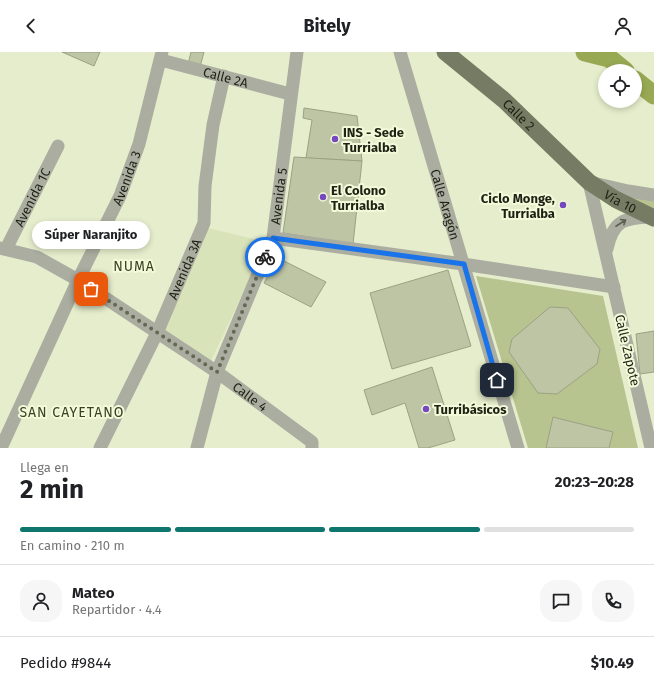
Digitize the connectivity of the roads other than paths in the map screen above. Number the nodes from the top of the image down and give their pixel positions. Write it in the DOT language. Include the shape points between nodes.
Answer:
graph roads {
  1 [pos="297,52"];
  2 [pos="400,52"];
  3 [pos="446,52"];
  4 [pos="161,56"];
  5 [pos="224,76"];
  6 [pos="290,94"];
  7 [pos="58,146"];
  8 [pos="589,182"];
  9 [pos="654,195"];
  10 [pos="654,216"];
  11 [pos="273,238"];
  12 [pos="3,248"];
  13 [pos="606,251"];
  14 [pos="464,264"];
  15 [pos="78,280"];
  16 [pos="614,287"];
  17 [pos="157,333"];
  18 [pos="217,372"];
  19 [pos="650,431"];
  20 [pos="312,445"];
  21 [pos="1,448"];
  22 [pos="100,448"];
  23 [pos="197,448"];
  24 [pos="518,448"];
  25 [pos="651,448"];
  1 -- 6 [label="street, Avenida 5"];
  2 -- 14 [label="street, Calle Aragón"];
  3 -- 8 [label="main road, Calle 2" via="504,101"];
  4 -- 5 [label="street, Calle 2A"];
  4 -- 15 [label="street, Avenida 3" via="139,144 120,196"];
  5 -- 6 [label="street, Calle 2A"];
  5 -- 17 [label="street, Avenida 3A" via="213,125 205,186 204,223"];
  6 -- 11 [label="street, Avenida 5"];
  7 -- 12 [label="street, Avenida 1C"];
  8 -- 9 [label="street"];
  8 -- 10 [label="main road, Vía 10" via="615,199"];
  8 -- 13 [label="street, Calle Zapote"];
  13 -- 10 [label="street, Calle Zapote, one-way" via="610,235 624,220"];
  11 -- 14 [label="street"];
  11 -- 18 [label="street, Avenida 5"];
  12 -- 15 [label="street, Calle 4" via="36,257"];
  13 -- 16 [label="street, Calle Zapote"];
  14 -- 16 [label="street"];
  14 -- 24 [label="street, Calle Aragón"];
  15 -- 17 [label="street, Calle 4"];
  15 -- 21 [label="street, Avenida 3"];
  16 -- 19 [label="street, Calle Zapote"];
  17 -- 18 [label="street, Calle 4"];
  17 -- 22 [label="street, Avenida 3A"];
  18 -- 20 [label="street, Calle 4"];
  18 -- 23 [label="street, Avenida 5"];
  19 -- 25 [label="street, Calle Zapote"];
}
